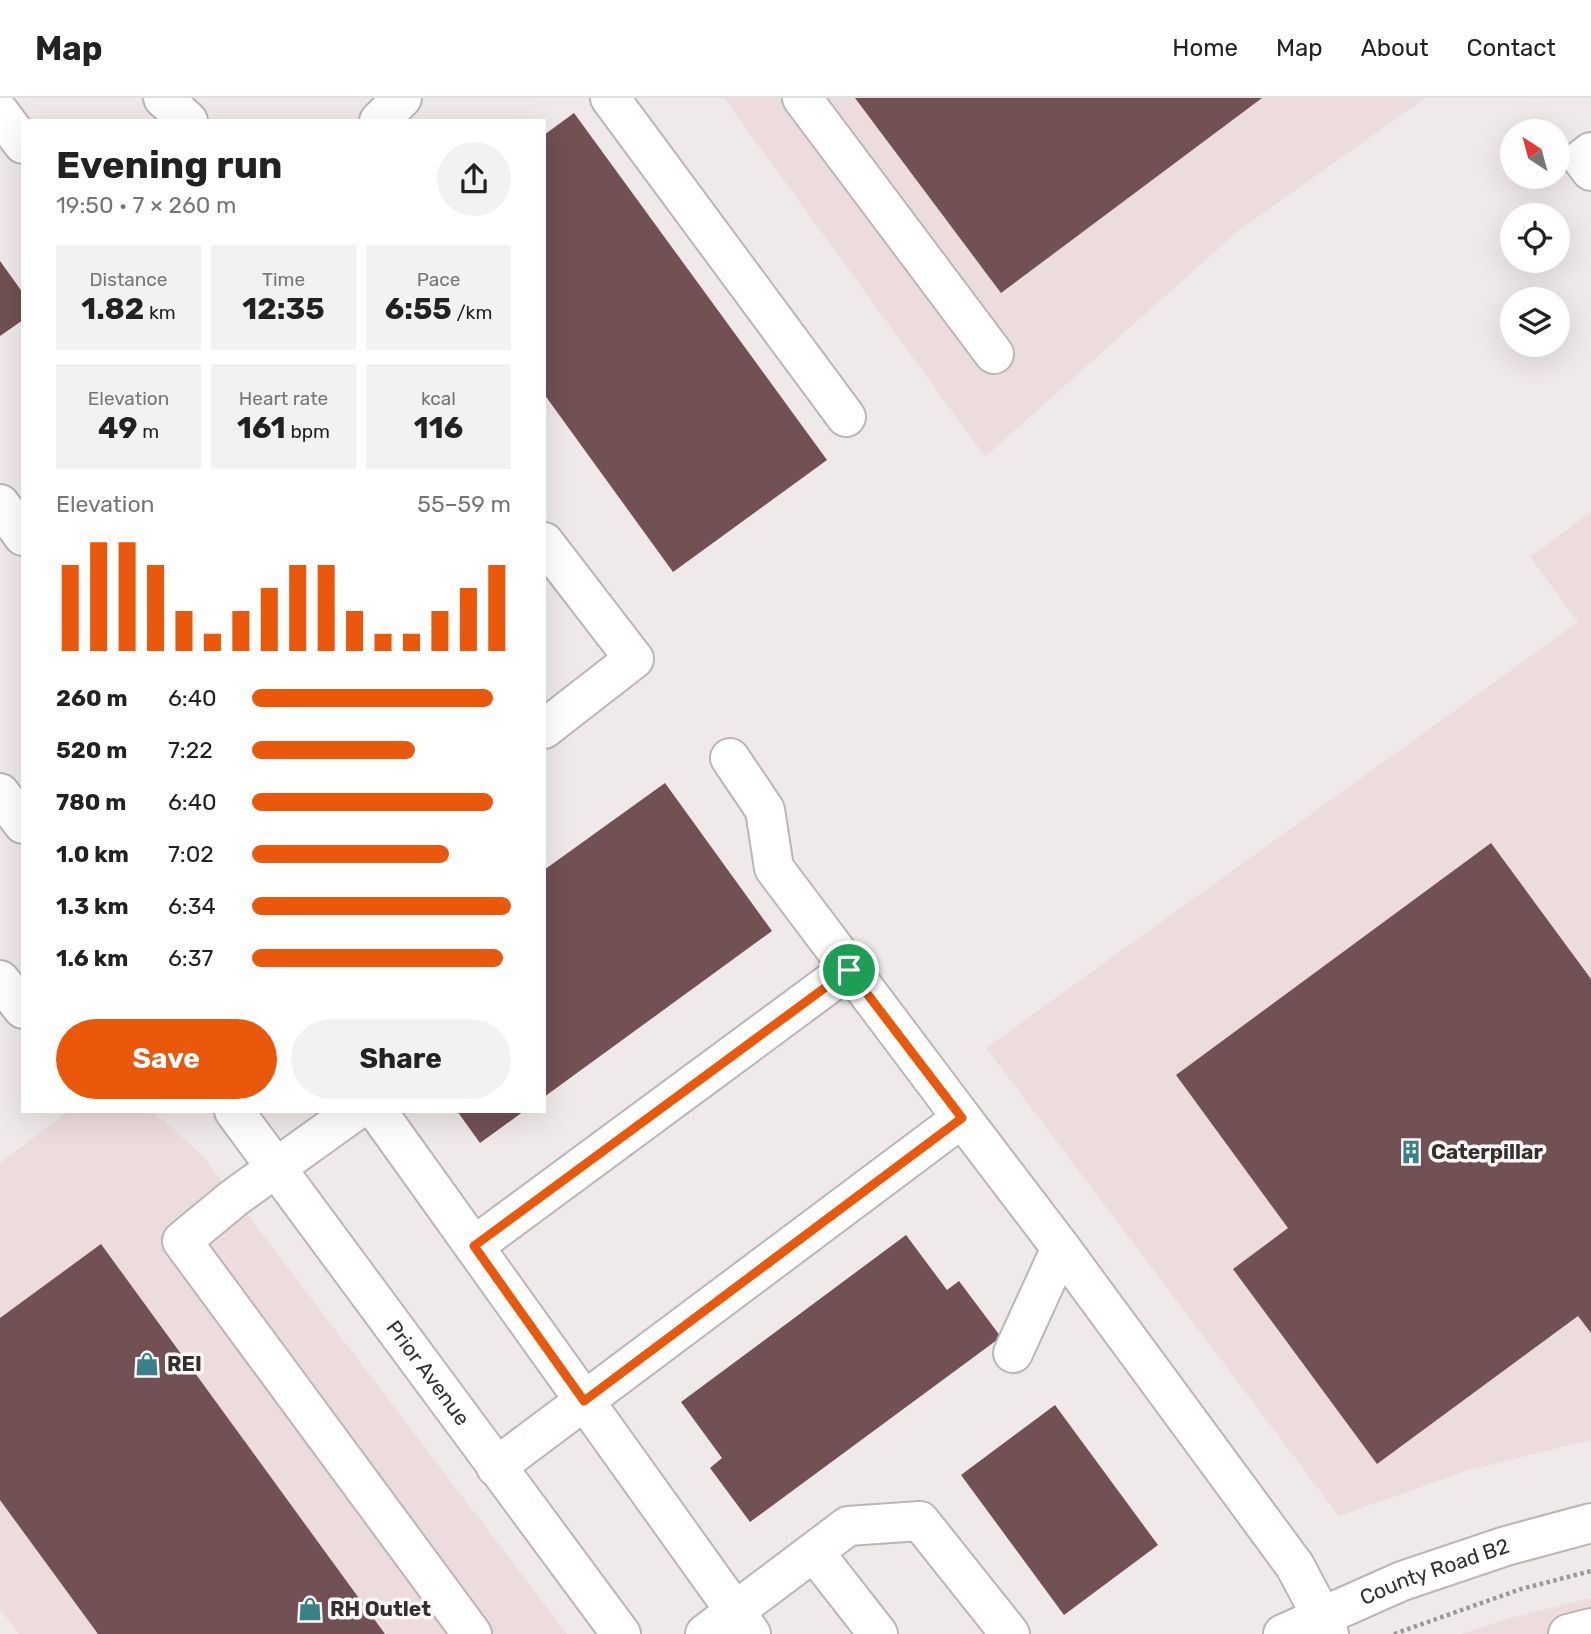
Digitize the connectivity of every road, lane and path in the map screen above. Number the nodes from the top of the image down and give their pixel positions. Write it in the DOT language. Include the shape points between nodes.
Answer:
graph roads {
  1 [pos="163,98"];
  2 [pos="402,98"];
  3 [pos="610,98"];
  4 [pos="802,98"];
  5 [pos="0,113"];
  6 [pos="186,119"];
  7 [pos="381,119"];
  8 [pos="21,141"];
  9 [pos="1591,152"];
  10 [pos="1591,171"];
  11 [pos="994,354"];
  12 [pos="846,417"];
  13 [pos="21,488"];
  14 [pos="0,504"];
  15 [pos="21,533"];
  16 [pos="546,545"];
  17 [pos="546,727"];
  18 [pos="730,758"];
  19 [pos="0,793"];
  20 [pos="21,821"];
  21 [pos="849,970"];
  22 [pos="0,980"];
  23 [pos="21,1006"];
  24 [pos="21,1018"];
  25 [pos="0,1034"];
  26 [pos="235,1113"];
  27 [pos="352,1113"];
  28 [pos="378,1113"];
  29 [pos="962,1118"];
  30 [pos="276,1168"];
  31 [pos="474,1246"];
  32 [pos="1061,1248"];
  33 [pos="1013,1353"];
  34 [pos="584,1401"];
  35 [pos="496,1467"];
  36 [pos="1591,1523"];
  37 [pos="814,1552"];
  38 [pos="1591,1571"];
  39 [pos="743,1623"];
  40 [pos="1325,1625"];
  41 [pos="1591,1628"];
  42 [pos="472,1634"];
  43 [pos="621,1634"];
  44 [pos="705,1634"];
  45 [pos="878,1634"];
  46 [pos="1010,1634"];
  47 [pos="1283,1634"];
  48 [pos="1394,1634"];
  49 [pos="1568,1634"];
  1 -- 6 [label="street"];
  2 -- 7 [label="street"];
  3 -- 12 [label="street"];
  4 -- 11 [label="street"];
  5 -- 8 [label="street"];
  9 -- 10 [label="street" via="1582,159"];
  13 -- 14 [label="street"];
  14 -- 15 [label="street"];
  16 -- 17 [label="street" via="634,659"];
  18 -- 21 [label="street" via="765,810 774,868"];
  19 -- 20 [label="street"];
  21 -- 29 [label="street"];
  21 -- 31 [label="street"];
  22 -- 23 [label="street"];
  24 -- 25 [label="street"];
  26 -- 30 [label="street, Prior Avenue"];
  27 -- 30 [label="street"];
  28 -- 31 [label="street"];
  29 -- 32 [label="street"];
  29 -- 34 [label="street"];
  30 -- 35 [label="street, Prior Avenue"];
  30 -- 42 [label="street" via="182,1241"];
  31 -- 34 [label="street"];
  32 -- 33 [label="street"];
  32 -- 40 [label="street" via="1295,1566"];
  34 -- 35 [label="street"];
  34 -- 39 [label="street"];
  35 -- 43 [label="street, Prior Avenue"];
  36 -- 40 [label="street, County Road B2" via="1402,1581"];
  37 -- 39 [label="street"];
  37 -- 45 [label="street"];
  37 -- 46 [label="street" via="848,1526 920,1521"];
  38 -- 48 [label="path" via="1521,1589"];
  39 -- 44 [label="street"];
  40 -- 47 [label="street, County Road B2"];
  41 -- 49 [label="street"];
}
